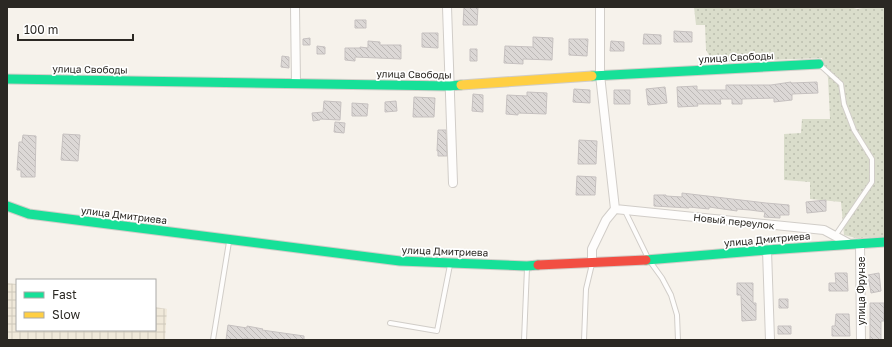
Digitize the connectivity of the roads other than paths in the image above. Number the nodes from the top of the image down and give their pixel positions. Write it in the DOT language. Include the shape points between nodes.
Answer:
graph roads {
  1 [pos="295,7"];
  2 [pos="447,7"];
  3 [pos="600,7"];
  4 [pos="819,64"];
  5 [pos="600,75"];
  6 [pos="7,79"];
  7 [pos="296,82"];
  8 [pos="450,86"];
  9 [pos="452,183"];
  10 [pos="7,206"];
  11 [pos="615,209"];
  12 [pos="625,210"];
  13 [pos="835,236"];
  14 [pos="229,239"];
  15 [pos="885,242"];
  16 [pos="860,243"];
  17 [pos="848,244"];
  18 [pos="767,250"];
  19 [pos="649,260"];
  20 [pos="451,263"];
  21 [pos="592,263"];
  22 [pos="527,266"];
  23 [pos="390,323"];
  24 [pos="213,340"];
  25 [pos="524,340"];
  26 [pos="584,340"];
  27 [pos="678,340"];
  28 [pos="770,340"];
  29 [pos="861,340"];
  1 -- 7 [label="street"];
  2 -- 8 [label="street"];
  3 -- 5 [label="street"];
  4 -- 5 [label="street, улица Свободы"];
  4 -- 13 [label="lane" via="841,84 844,104 854,130 872,159 872,182"];
  5 -- 8 [label="street, улица Свободы"];
  5 -- 11 [label="street"];
  6 -- 7 [label="street, улица Свободы"];
  7 -- 8 [label="street, улица Свободы"];
  8 -- 9 [label="street"];
  10 -- 14 [label="street, улица Дмитриева" via="29,214"];
  11 -- 12 [label="street, Новый переулок"];
  11 -- 21 [label="street" via="606,220 592,249"];
  12 -- 13 [label="street, Новый переулок" via="824,230"];
  12 -- 19 [label="lane"];
  13 -- 17 [label="street, Новый переулок"];
  14 -- 20 [label="street, улица Дмитриева" via="400,261"];
  14 -- 24 [label="lane"];
  15 -- 16 [label="street, улица Дмитриева"];
  16 -- 17 [label="street, улица Дмитриева"];
  16 -- 29 [label="street, улица Фрунзе"];
  17 -- 18 [label="street, улица Дмитриева"];
  18 -- 19 [label="street, улица Дмитриева"];
  18 -- 28 [label="street"];
  19 -- 21 [label="street, улица Дмитриева"];
  19 -- 27 [label="lane" via="671,295 677,315"];
  20 -- 22 [label="street, улица Дмитриева"];
  20 -- 23 [label="lane" via="437,331"];
  21 -- 22 [label="street, улица Дмитриева"];
  21 -- 26 [label="lane" via="586,289"];
  22 -- 25 [label="lane"];
}
